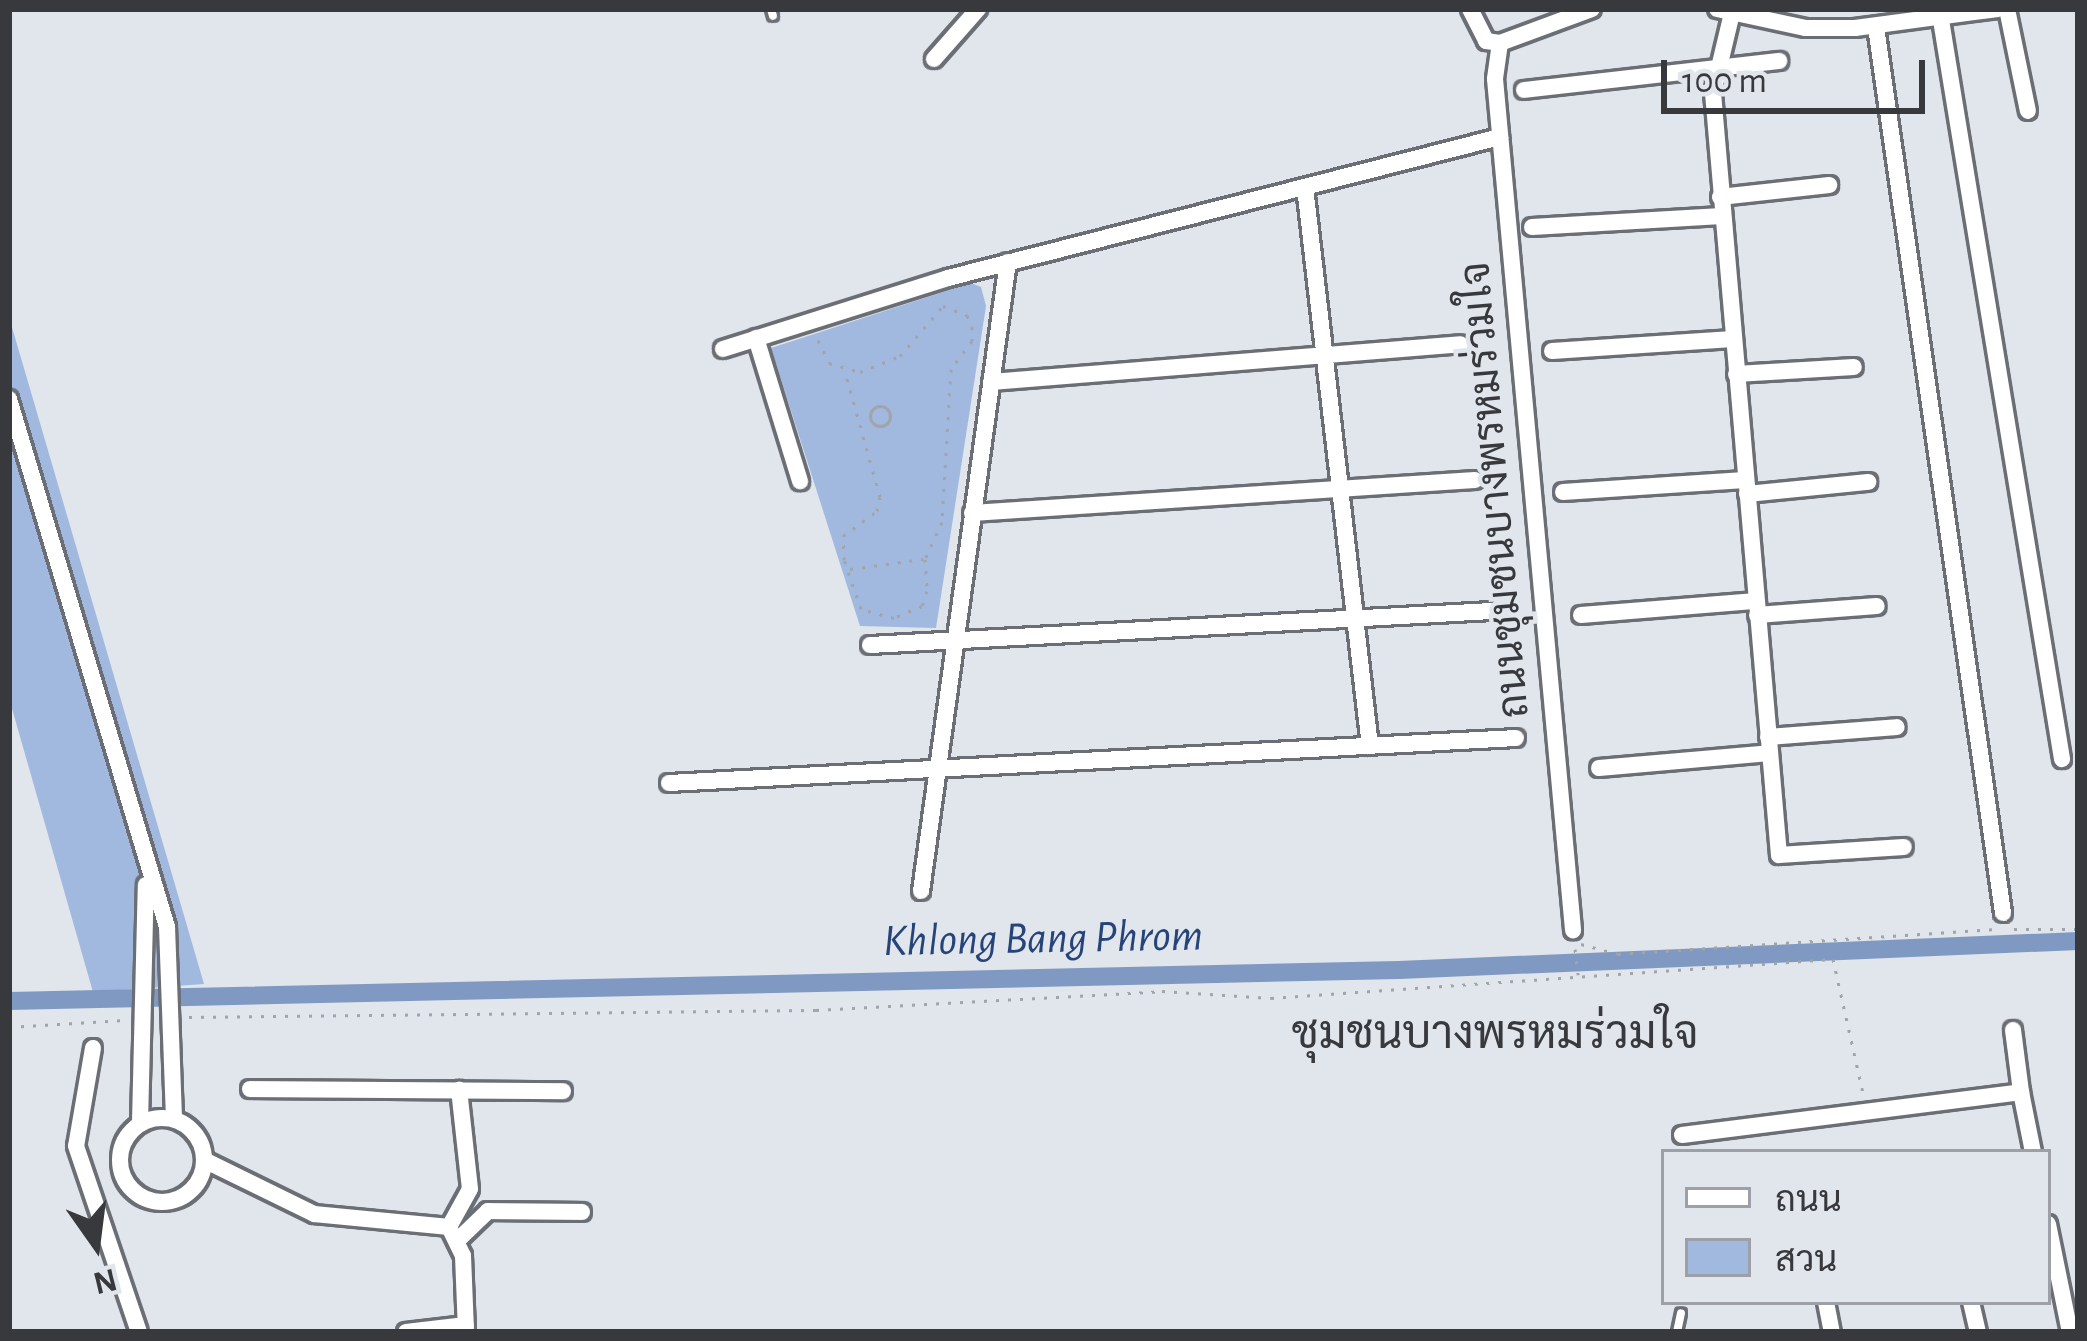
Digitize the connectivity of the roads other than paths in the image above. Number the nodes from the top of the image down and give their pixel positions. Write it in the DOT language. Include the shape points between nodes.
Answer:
graph roads {
  1 [pos="978,9"];
  2 [pos="1470,9"];
  3 [pos="1592,9"];
  4 [pos="2007,9"];
  5 [pos="1984,10"];
  6 [pos="1736,12"];
  7 [pos="1941,20"];
  8 [pos="1876,26"];
  9 [pos="1500,44"];
  10 [pos="934,59"];
  11 [pos="1779,61"];
  12 [pos="1719,68"];
  13 [pos="1524,90"];
  14 [pos="2028,111"];
  15 [pos="1500,137"];
  16 [pos="1829,185"];
  17 [pos="1305,187"];
  18 [pos="1721,206"];
  19 [pos="1532,227"];
  20 [pos="1008,262"];
  21 [pos="756,338"];
  22 [pos="1733,339"];
  23 [pos="1460,344"];
  24 [pos="723,349"];
  25 [pos="1552,351"];
  26 [pos="1326,358"];
  27 [pos="1854,367"];
  28 [pos="1736,374"];
  29 [pos="991,382"];
  30 [pos="9,398"];
  31 [pos="1475,480"];
  32 [pos="800,481"];
  33 [pos="1868,482"];
  34 [pos="1746,487"];
  35 [pos="1563,492"];
  36 [pos="1342,494"];
  37 [pos="973,513"];
  38 [pos="1877,606"];
  39 [pos="1757,608"];
  40 [pos="1491,611"];
  41 [pos="1580,615"];
  42 [pos="1356,618"];
  43 [pos="955,640"];
  44 [pos="870,645"];
  45 [pos="1897,727"];
  46 [pos="1516,738"];
  47 [pos="1769,745"];
  48 [pos="1370,746"];
  49 [pos="2062,759"];
  50 [pos="1599,768"];
  51 [pos="938,769"];
  52 [pos="669,783"];
  53 [pos="1904,847"];
  54 [pos="146,880"];
  55 [pos="921,891"];
  56 [pos="2002,914"];
  57 [pos="1573,929"];
  58 [pos="2013,1030"];
  59 [pos="93,1048"];
  60 [pos="250,1089"];
  61 [pos="459,1090"];
  62 [pos="563,1091"];
  63 [pos="2021,1092"];
  64 [pos="174,1119"];
  65 [pos="140,1123"];
  66 [pos="1682,1136"];
  67 [pos="2032,1149"];
  68 [pos="204,1160"];
  69 [pos="582,1212"];
  70 [pos="454,1232"];
  71 [pos="2051,1239"];
  72 [pos="1681,1313"];
  73 [pos="466,1329"];
  74 [pos="139,1332"];
  75 [pos="406,1332"];
  76 [pos="1677,1332"];
  77 [pos="2070,1332"];
  1 -- 10 [label="street"];
  2 -- 9 [label="street" via="1486,41"];
  3 -- 9 [label="street"];
  4 -- 14 [label="street"];
  5 -- 7 [label="street"];
  6 -- 8 [label="street" via="1806,28"];
  6 -- 12 [label="street"];
  7 -- 8 [label="street"];
  7 -- 49 [label="street"];
  8 -- 56 [label="street"];
  9 -- 15 [label="street, ถนนชุมชนบางพรหมร่วมใจ"];
  11 -- 12 [label="street"];
  12 -- 13 [label="street"];
  12 -- 18 [label="street" via="1713,93"];
  15 -- 17 [label="street"];
  15 -- 57 [label="street, ถนนชุมชนบางพรหมร่วมใจ"];
  16 -- 18 [label="street"];
  17 -- 20 [label="street"];
  17 -- 26 [label="street"];
  18 -- 19 [label="street"];
  18 -- 22 [label="street"];
  20 -- 21 [label="street"];
  20 -- 29 [label="street"];
  21 -- 24 [label="street"];
  21 -- 32 [label="street"];
  22 -- 25 [label="street"];
  22 -- 28 [label="street"];
  23 -- 26 [label="street"];
  26 -- 29 [label="street"];
  26 -- 36 [label="street"];
  27 -- 28 [label="street"];
  28 -- 34 [label="street"];
  29 -- 37 [label="street"];
  30 -- 54 [label="street"];
  31 -- 36 [label="street"];
  33 -- 34 [label="street"];
  34 -- 35 [label="street"];
  34 -- 39 [label="street"];
  36 -- 37 [label="street"];
  36 -- 42 [label="street"];
  37 -- 43 [label="street"];
  38 -- 39 [label="street"];
  39 -- 41 [label="street"];
  39 -- 47 [label="street"];
  40 -- 42 [label="street"];
  42 -- 43 [label="street"];
  42 -- 48 [label="street"];
  43 -- 44 [label="street"];
  43 -- 51 [label="street"];
  45 -- 47 [label="street"];
  46 -- 48 [label="street"];
  47 -- 50 [label="street"];
  47 -- 53 [label="street" via="1779,855"];
  48 -- 51 [label="street"];
  51 -- 52 [label="street"];
  51 -- 55 [label="street"];
  54 -- 64 [label="street" via="167,927"];
  54 -- 65 [label="street"];
  58 -- 63 [label="street"];
  59 -- 74 [label="street" via="76,1146"];
  60 -- 61 [label="street"];
  61 -- 62 [label="street"];
  61 -- 70 [label="street" via="470,1190"];
  63 -- 66 [label="street"];
  63 -- 67 [label="street"];
  64 -- 65 [label="street"];
  64 -- 68 [label="street" via="193,1130"];
  65 -- 68 [label="street" via="119,1160 139,1196 179,1198 199,1180"];
  68 -- 70 [label="street" via="314,1214"];
  69 -- 70 [label="street" via="488,1211"];
  70 -- 73 [label="street"];
  71 -- 77 [label="street"];
  72 -- 76 [label="lane"];
  73 -- 75 [label="street"];
}
